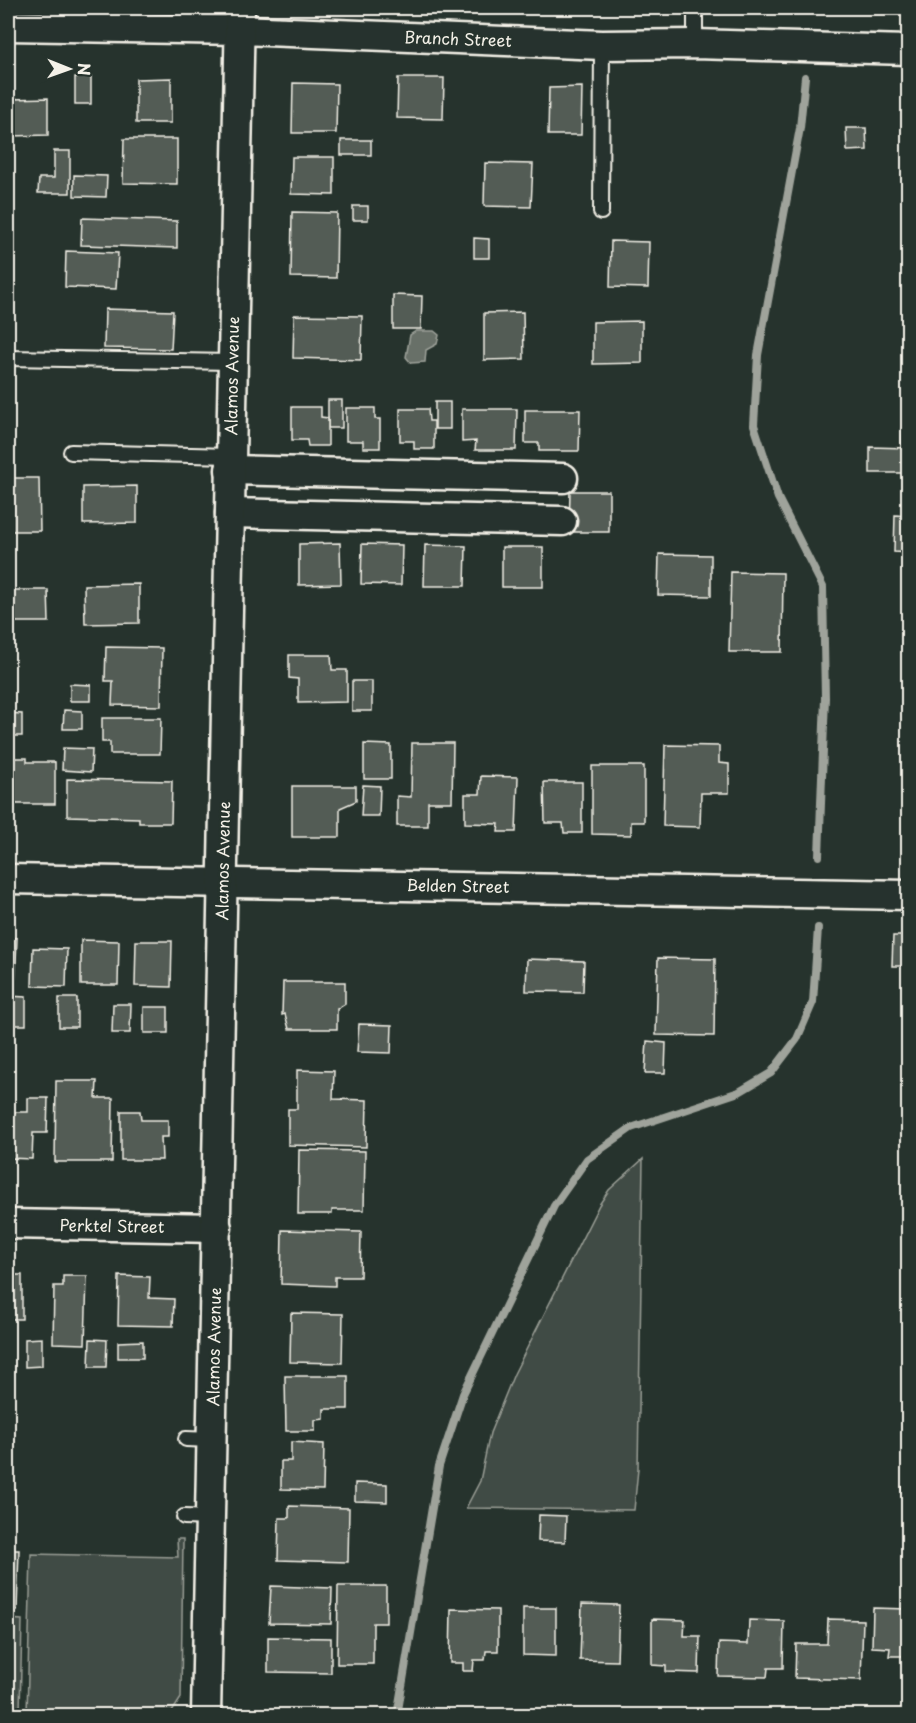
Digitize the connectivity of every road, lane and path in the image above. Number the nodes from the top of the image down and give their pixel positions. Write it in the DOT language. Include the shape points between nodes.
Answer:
graph roads {
  1 [pos="694,8"];
  2 [pos="240,19"];
  3 [pos="8,26"];
  4 [pos="695,44"];
  5 [pos="602,45"];
  6 [pos="909,50"];
  7 [pos="601,212"];
  8 [pos="8,358"];
  9 [pos="232,362"];
  10 [pos="72,452"];
  11 [pos="231,463"];
  12 [pos="521,477"];
  13 [pos="563,478"];
  14 [pos="230,513"];
  15 [pos="518,520"];
  16 [pos="562,521"];
  17 [pos="8,879"];
  18 [pos="222,881"];
  19 [pos="909,895"];
  20 [pos="8,1224"];
  21 [pos="217,1228"];
  22 [pos="206,1716"];
  1 -- 4 [label="lane"];
  2 -- 3 [label="street, Branch Street"];
  2 -- 5 [label="street, Branch Street"];
  2 -- 9 [label="street, Alamos Avenue"];
  4 -- 5 [label="street, Branch Street"];
  4 -- 6 [label="street, Branch Street"];
  5 -- 7 [label="lane"];
  8 -- 9 [label="lane"];
  9 -- 11 [label="street, Alamos Avenue"];
  10 -- 11 [label="lane"];
  11 -- 12 [label="street"];
  11 -- 14 [label="street, Alamos Avenue"];
  12 -- 13 [label="street"];
  12 -- 15 [label="street"];
  14 -- 15 [label="street"];
  14 -- 18 [label="street, Alamos Avenue"];
  15 -- 16 [label="street"];
  17 -- 18 [label="street, Belden Street"];
  18 -- 19 [label="street, Belden Street"];
  18 -- 21 [label="street, Alamos Avenue"];
  20 -- 21 [label="street, Perktel Street"];
  21 -- 22 [label="street, Alamos Avenue" via="199,1440"];
}
